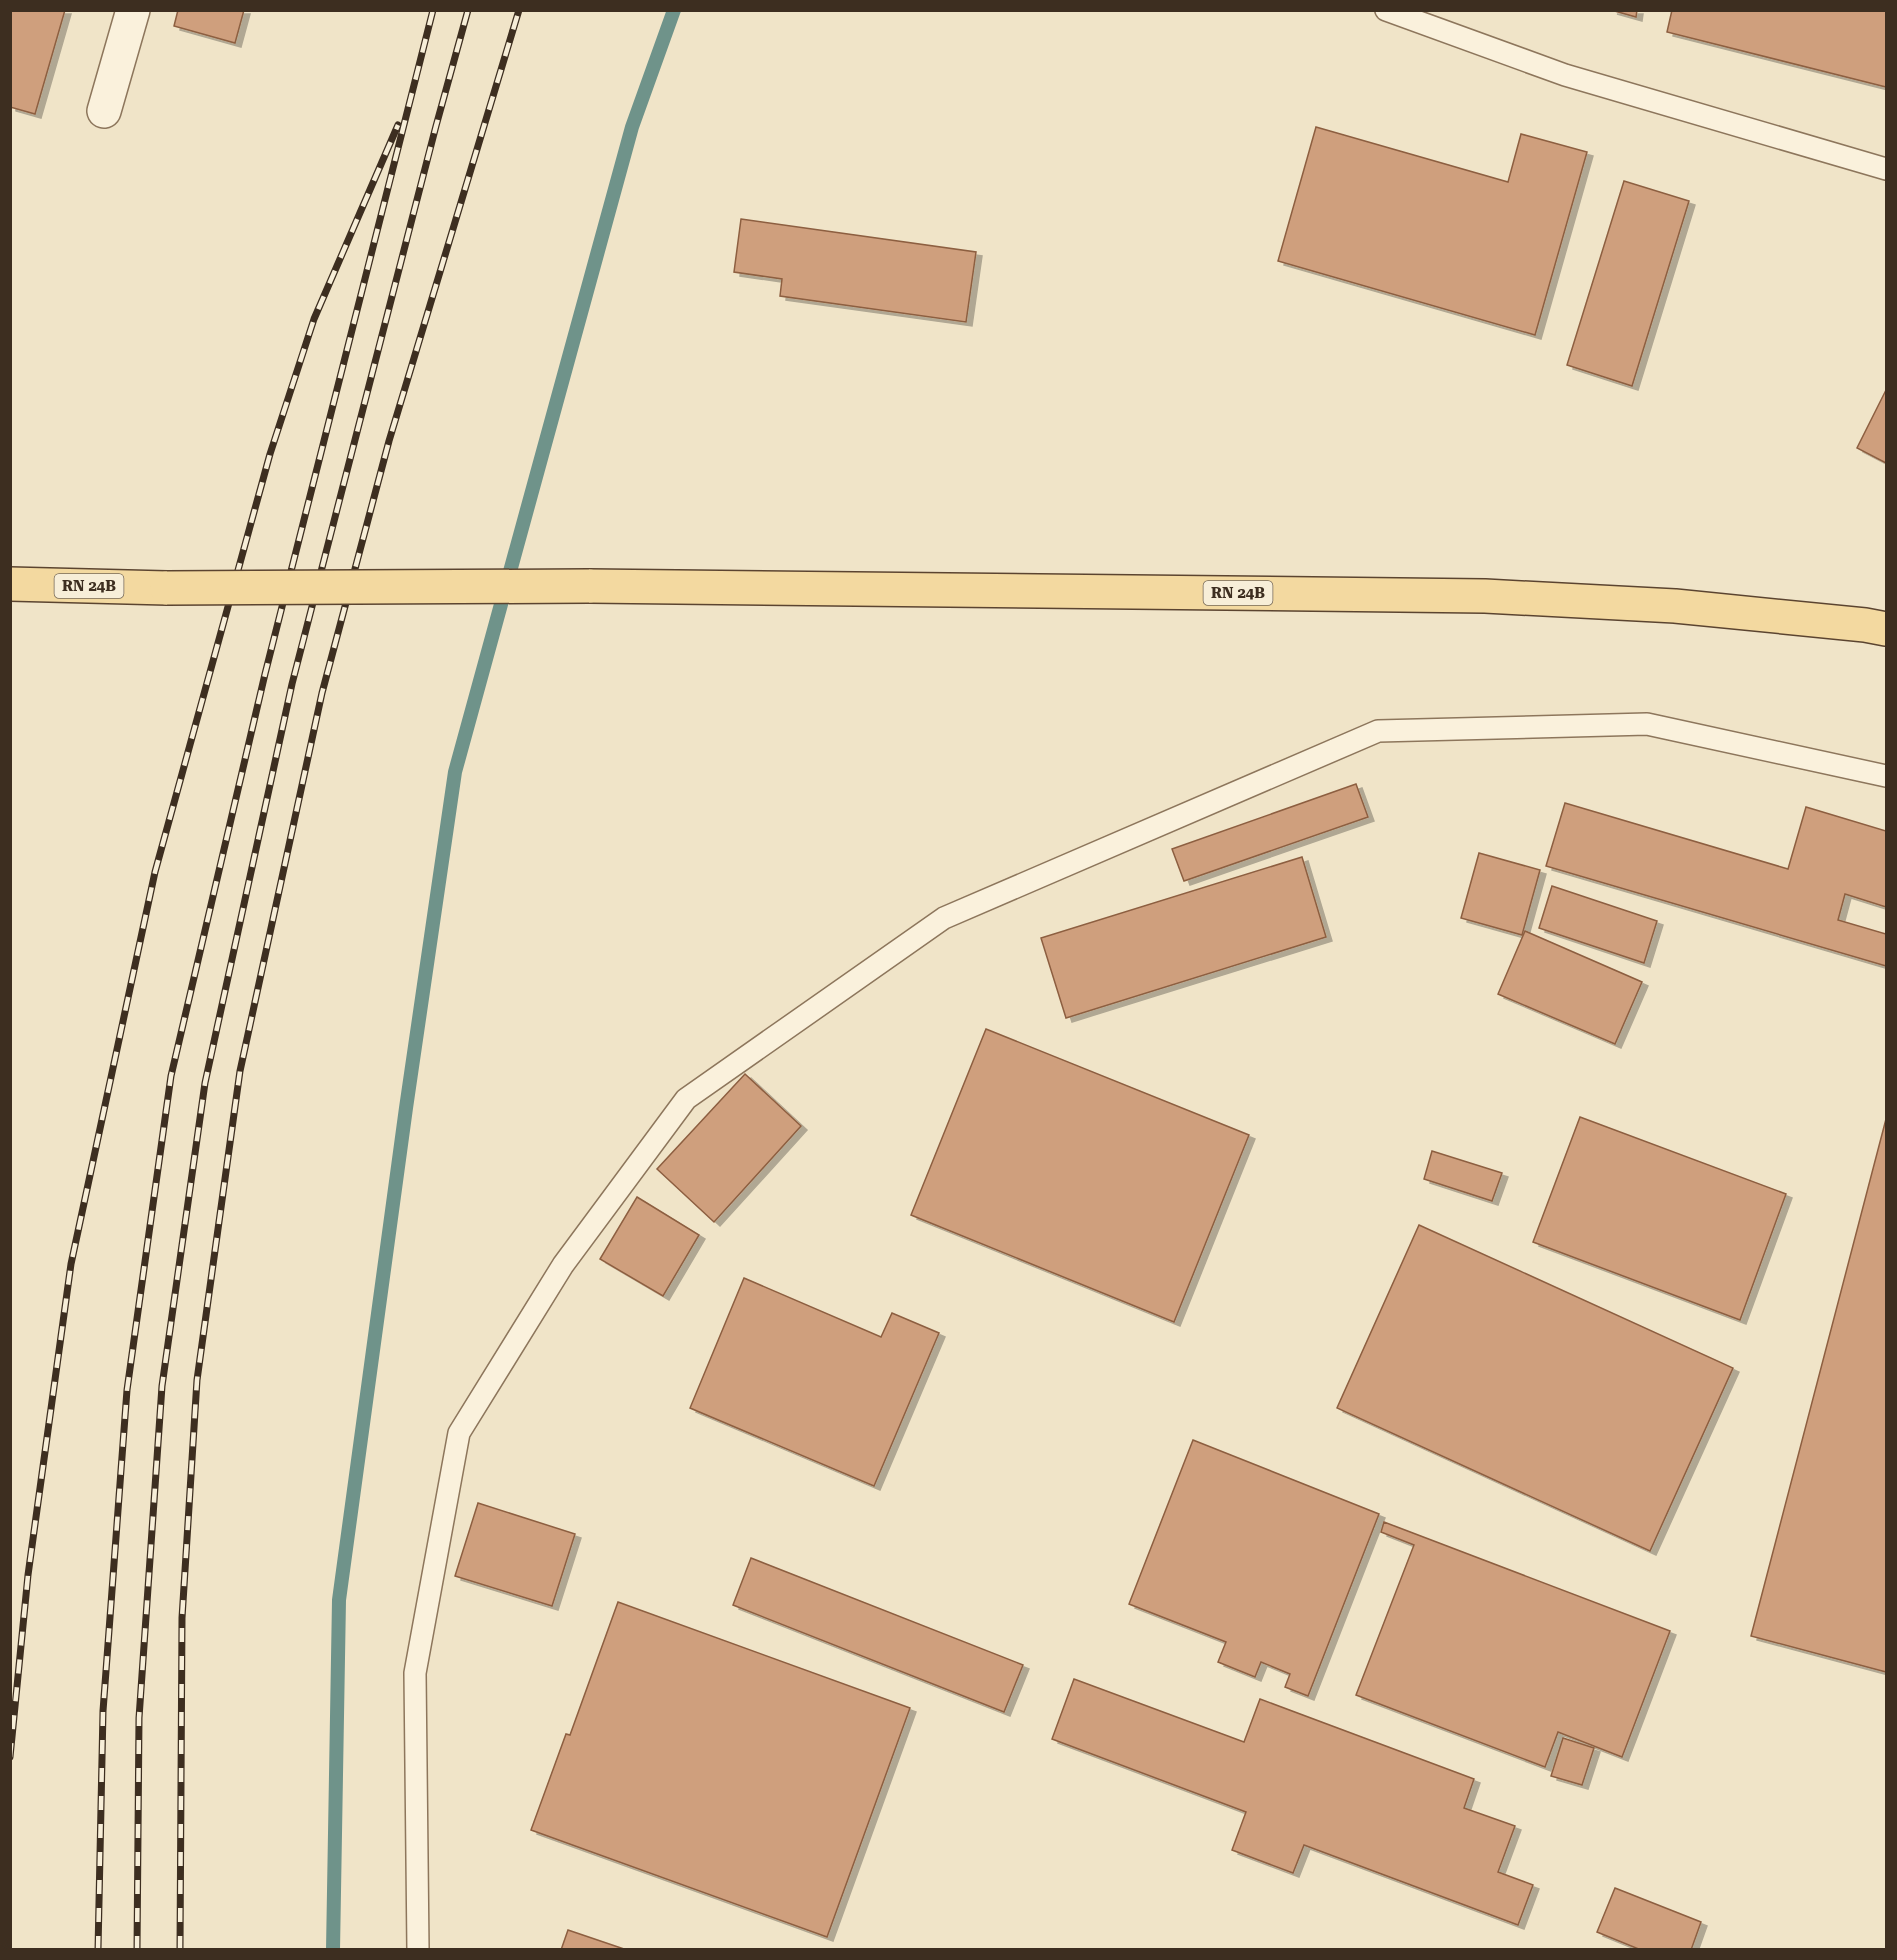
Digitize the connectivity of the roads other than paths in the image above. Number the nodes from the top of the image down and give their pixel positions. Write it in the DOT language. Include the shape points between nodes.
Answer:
graph roads {
  1 [pos="133,10"];
  2 [pos="1386,10"];
  3 [pos="104,111"];
  4 [pos="1887,169"];
  5 [pos="10,584"];
  6 [pos="1887,629"];
  7 [pos="1887,776"];
  8 [pos="418,1950"];
  1 -- 3 [label="street"];
  2 -- 4 [label="lane" via="1565,75"];
  5 -- 6 [label="main road, RN 24B, bridge" via="1485,596 1675,606"];
  7 -- 8 [label="lane" via="1647,724 1378,731 944,918 686,1099 563,1265 459,1433 416,1673"];
}
